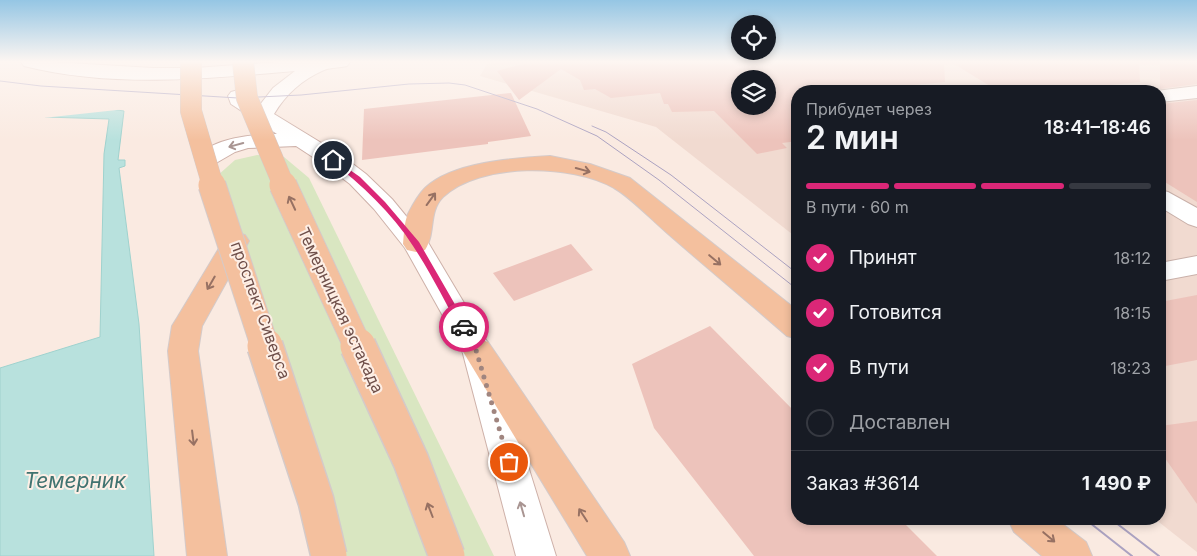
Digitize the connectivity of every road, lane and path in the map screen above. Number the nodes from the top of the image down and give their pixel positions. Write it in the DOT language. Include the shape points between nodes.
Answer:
graph roads {
  1 [pos="193,88"];
  2 [pos="195,88"];
  3 [pos="238,88"];
  4 [pos="244,88"];
  5 [pos="285,88"];
  6 [pos="1197,92"];
  7 [pos="1166,95"];
  8 [pos="263,116"];
  9 [pos="302,141"];
  10 [pos="208,158"];
  11 [pos="1166,201"];
  12 [pos="1197,219"];
  13 [pos="236,241"];
  14 [pos="416,244"];
  15 [pos="1197,265"];
  16 [pos="1166,271"];
  17 [pos="791,322"];
  18 [pos="476,350"];
  19 [pos="1034,525"];
  20 [pos="208,556"];
  21 [pos="329,556"];
  22 [pos="343,556"];
  23 [pos="447,556"];
  24 [pos="536,556"];
  25 [pos="610,556"];
  26 [pos="1072,556"];
  1 -- 21 [label="main road, bridge" via="191,111 204,160 316,501"];
  2 -- 10 [label="main road, проспект Сиверса" via="196,110"];
  3 -- 8 [label="main road" via="238,100"];
  23 -- 4 [label="main road, Темерницкая эстакада, one-way, bridge" via="411,461 266,148"];
  5 -- 8 [label="main road" via="273,99"];
  6 -- 7 [label="main road"];
  8 -- 9 [label="main road"];
  9 -- 10 [label="main road, one-way" via="252,141 219,150"];
  9 -- 14 [label="main road" via="358,179"];
  10 -- 13 [label="main road, проспект Сиверса"];
  11 -- 12 [label="main road"];
  13 -- 20 [label="main road, one-way" via="187,326 182,351"];
  13 -- 22 [label="main road, проспект Сиверса" via="328,499"];
  14 -- 17 [label="main road, one-way" via="420,215 434,193 459,177 506,165 550,163 582,169 622,183"];
  14 -- 18 [label="main road"];
  15 -- 16 [label="main road"];
  24 -- 18 [label="main road, one-way"];
  25 -- 18 [label="main road, one-way"];
  19 -- 26 [label="main road, one-way"];
}
